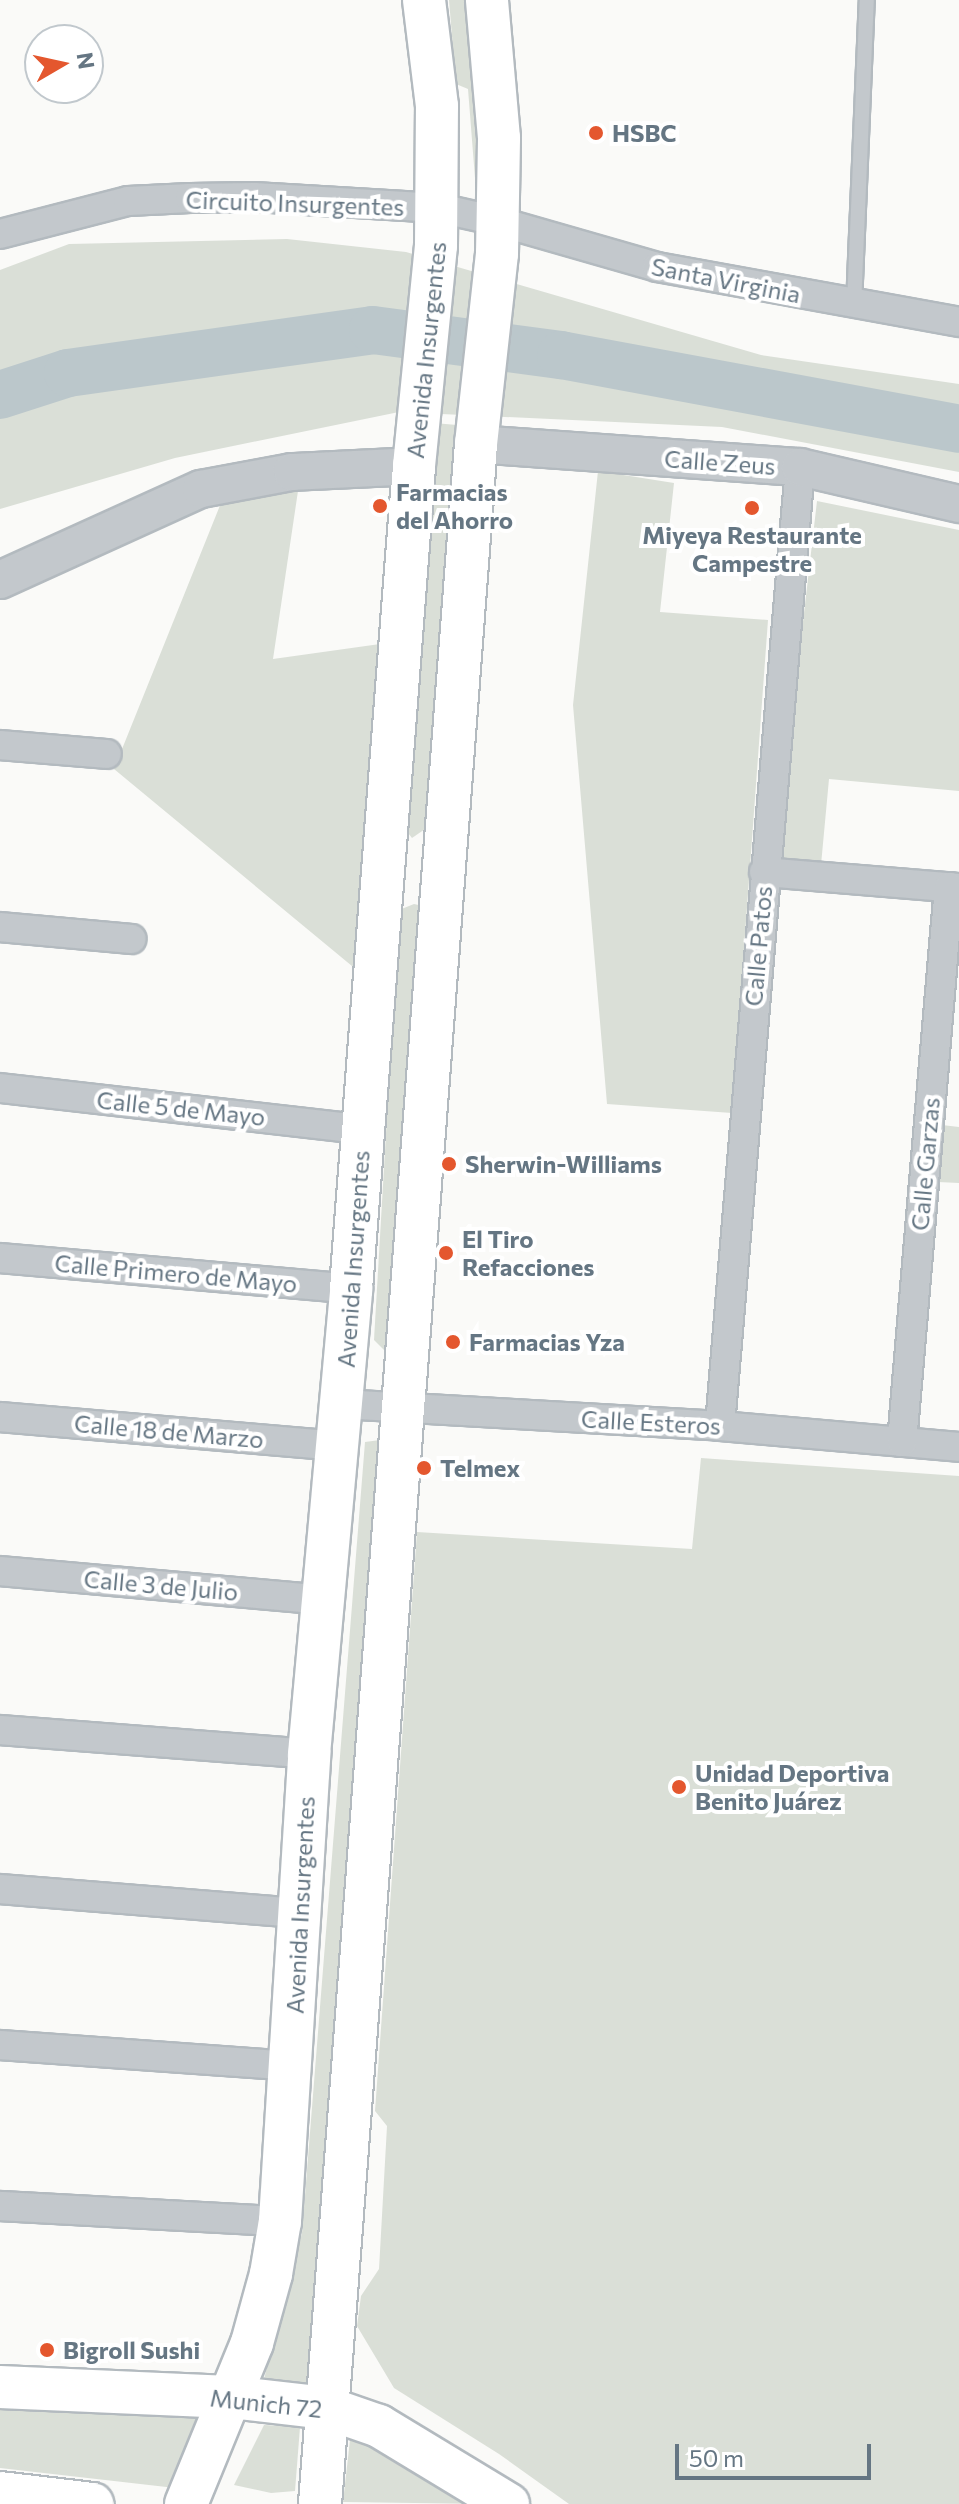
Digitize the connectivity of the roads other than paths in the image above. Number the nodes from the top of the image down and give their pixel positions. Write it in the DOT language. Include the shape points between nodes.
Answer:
graph roads {
  1 [pos="424,0"];
  2 [pos="487,0"];
  3 [pos="867,0"];
  4 [pos="437,227"];
  5 [pos="0,234"];
  6 [pos="497,237"];
  7 [pos="854,305"];
  8 [pos="959,322"];
  9 [pos="476,444"];
  10 [pos="416,449"];
  11 [pos="800,467"];
  12 [pos="959,504"];
  13 [pos="0,580"];
  14 [pos="0,745"];
  15 [pos="107,754"];
  16 [pos="764,872"];
  17 [pos="381,881"];
  18 [pos="443,884"];
  19 [pos="954,887"];
  20 [pos="0,927"];
  21 [pos="131,939"];
  22 [pos="0,1088"];
  23 [pos="362,1129"];
  24 [pos="0,1258"];
  25 [pos="351,1289"];
  26 [pos="342,1404"];
  27 [pos="403,1407"];
  28 [pos="0,1417"];
  29 [pos="720,1426"];
  30 [pos="902,1442"];
  31 [pos="337,1446"];
  32 [pos="959,1447"];
  33 [pos="0,1571"];
  34 [pos="323,1600"];
  35 [pos="0,1730"];
  36 [pos="309,1754"];
  37 [pos="0,1889"];
  38 [pos="299,1913"];
  39 [pos="0,2045"];
  40 [pos="291,2066"];
  41 [pos="0,2206"];
  42 [pos="280,2221"];
  43 [pos="0,2387"];
  44 [pos="230,2397"];
  45 [pos="327,2408"];
  46 [pos="0,2493"];
  47 [pos="92,2504"];
  48 [pos="186,2504"];
  49 [pos="320,2504"];
  50 [pos="508,2504"];
  1 -- 4 [label="main road, Avenida Insurgentes" via="437,106"];
  2 -- 6 [label="main road" via="499,138"];
  3 -- 7 [label="lane"];
  4 -- 5 [label="street, Circuito Insurgentes" via="254,197 128,201"];
  4 -- 6 [label="street, Circuito Insurgentes"];
  4 -- 10 [label="main road, Avenida Insurgentes"];
  6 -- 7 [label="street, Santa Virginia"];
  6 -- 9 [label="main road"];
  7 -- 8 [label="street, Santa Virginia"];
  9 -- 11 [label="street, Calle Zeus"];
  9 -- 18 [label="main road"];
  10 -- 13 [label="street" via="201,489"];
  10 -- 17 [label="main road, Avenida Insurgentes"];
  11 -- 12 [label="street, Calle Zeus"];
  11 -- 16 [label="street, Calle Patos"];
  14 -- 15 [label="street"];
  16 -- 19 [label="street"];
  16 -- 29 [label="street, Calle Patos"];
  17 -- 18 [label="main road"];
  17 -- 23 [label="main road, Avenida Insurgentes"];
  18 -- 27 [label="main road"];
  19 -- 30 [label="street, Calle Garzas"];
  20 -- 21 [label="street"];
  22 -- 23 [label="street, Calle 5 de Mayo"];
  23 -- 25 [label="main road, Avenida Insurgentes"];
  24 -- 25 [label="street, Calle Primero de Mayo"];
  25 -- 26 [label="main road, Avenida Insurgentes"];
  26 -- 27 [label="street, Calle Esteros"];
  26 -- 31 [label="main road, Avenida Insurgentes"];
  27 -- 29 [label="street, Calle Esteros"];
  27 -- 45 [label="main road"];
  28 -- 31 [label="street, Calle 18 de Marzo"];
  29 -- 30 [label="street, Calle Esteros"];
  30 -- 32 [label="street, Calle Esteros"];
  31 -- 34 [label="main road, Avenida Insurgentes"];
  33 -- 34 [label="street, Calle 3 de Julio"];
  34 -- 36 [label="main road, Avenida Insurgentes"];
  35 -- 36 [label="street"];
  36 -- 38 [label="main road, Avenida Insurgentes"];
  37 -- 38 [label="street"];
  38 -- 40 [label="main road, Avenida Insurgentes"];
  39 -- 40 [label="street"];
  40 -- 42 [label="main road, Avenida Insurgentes"];
  41 -- 42 [label="street"];
  42 -- 44 [label="main road, Avenida Insurgentes" via="261,2315"];
  43 -- 44 [label="main road, Munich 72"];
  44 -- 45 [label="main road, Munich 72"];
  44 -- 48 [label="main road, Avenida Insurgentes"];
  45 -- 49 [label="main road"];
  45 -- 50 [label="main road, Munich 72" via="379,2426"];
  46 -- 47 [label="main road"];
}
